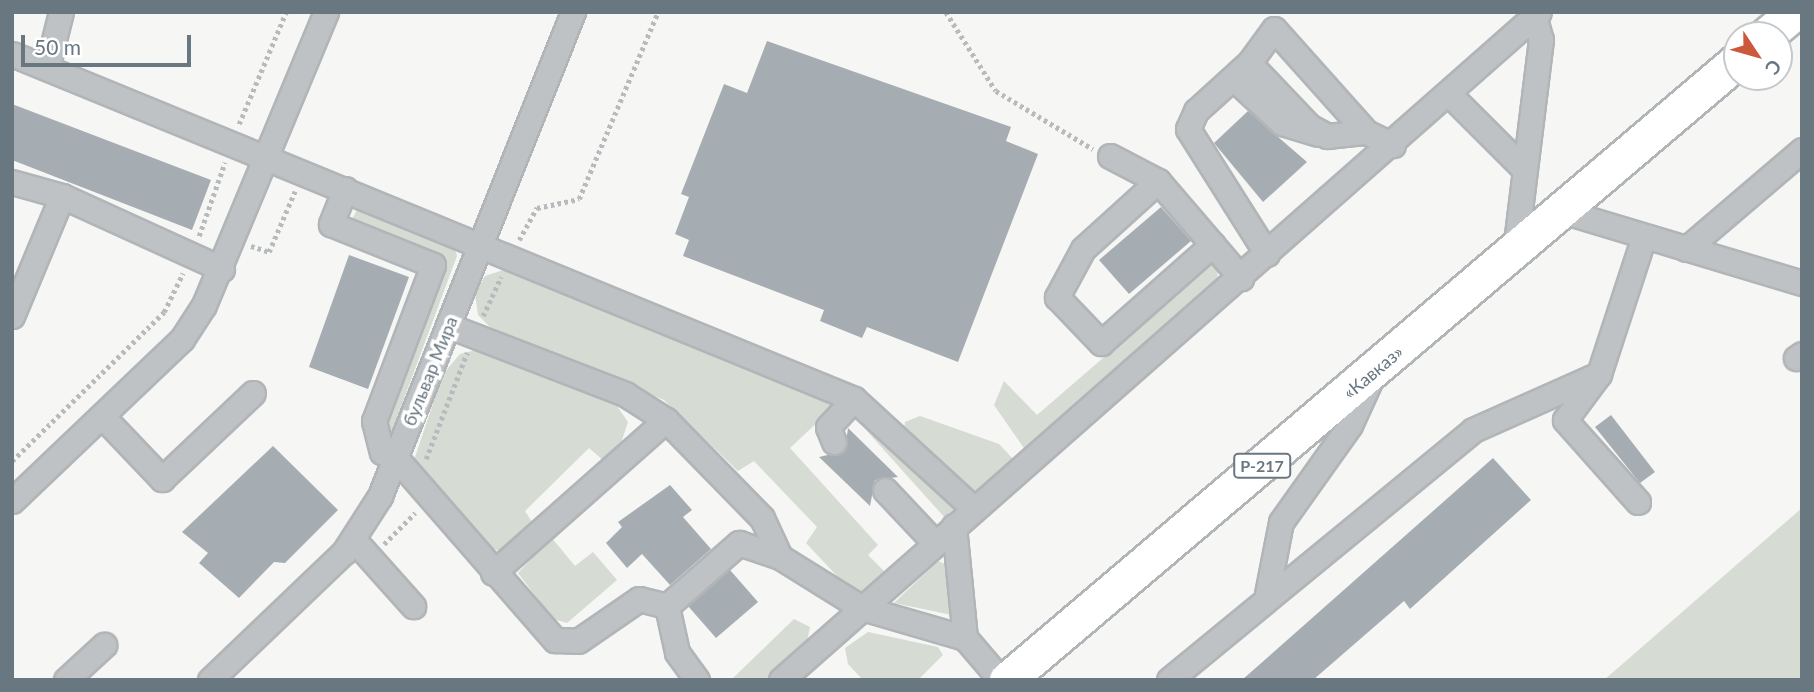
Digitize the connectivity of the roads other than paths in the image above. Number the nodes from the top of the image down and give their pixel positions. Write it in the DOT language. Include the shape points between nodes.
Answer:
graph roads {
  1 [pos="61,12"];
  2 [pos="326,12"];
  3 [pos="573,12"];
  4 [pos="1535,14"];
  5 [pos="12,54"];
  6 [pos="47,68"];
  7 [pos="1241,70"];
  8 [pos="1723,73"];
  9 [pos="1450,95"];
  10 [pos="1366,132"];
  11 [pos="1393,145"];
  12 [pos="1802,150"];
  13 [pos="1110,156"];
  14 [pos="264,161"];
  15 [pos="1523,168"];
  16 [pos="1158,181"];
  17 [pos="12,182"];
  18 [pos="345,189"];
  19 [pos="62,196"];
  20 [pos="1562,211"];
  21 [pos="1644,236"];
  22 [pos="482,241"];
  23 [pos="1213,244"];
  24 [pos="1686,249"];
  25 [pos="1516,251"];
  26 [pos="1267,254"];
  27 [pos="222,269"];
  28 [pos="1241,278"];
  29 [pos="1802,283"];
  30 [pos="12,316"];
  31 [pos="449,326"];
  32 [pos="1375,372"];
  33 [pos="1599,374"];
  34 [pos="253,393"];
  35 [pos="854,399"];
  36 [pos="103,417"];
  37 [pos="666,420"];
  38 [pos="834,442"];
  39 [pos="396,458"];
  40 [pos="886,490"];
  41 [pos="12,501"];
  42 [pos="1639,502"];
  43 [pos="974,509"];
  44 [pos="954,526"];
  45 [pos="354,540"];
  46 [pos="935,543"];
  47 [pos="780,557"];
  48 [pos="493,573"];
  49 [pos="1267,594"];
  50 [pos="413,606"];
  51 [pos="667,606"];
  52 [pos="862,608"];
  53 [pos="965,638"];
  54 [pos="104,645"];
  55 [pos="66,680"];
  56 [pos="210,680"];
  57 [pos="697,680"];
  58 [pos="781,680"];
  59 [pos="1001,680"];
  60 [pos="1007,680"];
  61 [pos="1169,680"];
  1 -- 6 [label="street"];
  2 -- 14 [label="street"];
  3 -- 22 [label="street, бульвар Мира"];
  4 -- 9 [label="street"];
  4 -- 15 [label="street" via="1541,40"];
  5 -- 6 [label="street"];
  6 -- 14 [label="street"];
  7 -- 10 [label="street" via="1282,123 1327,136"];
  7 -- 10 [label="street" via="1274,29"];
  7 -- 26 [label="street" via="1196,111 1188,129"];
  8 -- 20 [label="highway, «Кавказ» / Р-217"];
  9 -- 11 [label="street"];
  9 -- 15 [label="street"];
  10 -- 11 [label="street"];
  11 -- 26 [label="street"];
  12 -- 24 [label="street"];
  13 -- 16 [label="street"];
  14 -- 18 [label="street"];
  14 -- 27 [label="street"];
  15 -- 25 [label="street"];
  16 -- 23 [label="street"];
  16 -- 23 [label="street" via="1083,250 1057,297 1101,343"];
  17 -- 19 [label="street"];
  18 -- 22 [label="street"];
  18 -- 39 [label="street" via="331,224 433,265 374,421 382,452"];
  19 -- 27 [label="street"];
  19 -- 30 [label="street"];
  20 -- 21 [label="street"];
  20 -- 25 [label="highway, «Кавказ» / Р-217"];
  21 -- 24 [label="street"];
  21 -- 33 [label="street"];
  22 -- 31 [label="street, бульвар Мира"];
  22 -- 35 [label="street"];
  23 -- 28 [label="street"];
  24 -- 29 [label="street"];
  25 -- 32 [label="highway, «Кавказ» / Р-217"];
  26 -- 28 [label="street"];
  27 -- 36 [label="street" via="182,339"];
  28 -- 43 [label="street"];
  31 -- 37 [label="street" via="625,394"];
  31 -- 39 [label="street, бульвар Мира"];
  32 -- 49 [label="street" via="1350,425 1281,522"];
  32 -- 60 [label="highway, «Кавказ» / Р-217"];
  33 -- 42 [label="street" via="1565,420"];
  33 -- 49 [label="street" via="1473,430"];
  34 -- 36 [label="street" via="162,479"];
  35 -- 38 [label="street" via="828,427"];
  35 -- 43 [label="street"];
  36 -- 41 [label="street"];
  37 -- 47 [label="street" via="762,518"];
  37 -- 48 [label="street"];
  39 -- 45 [label="street, бульвар Мира"];
  39 -- 48 [label="street"];
  40 -- 46 [label="street"];
  43 -- 44 [label="street"];
  44 -- 46 [label="street"];
  44 -- 53 [label="street"];
  45 -- 50 [label="street"];
  45 -- 56 [label="street, бульвар Мира"];
  46 -- 52 [label="street"];
  47 -- 51 [label="street" via="739,543"];
  47 -- 52 [label="street"];
  48 -- 51 [label="street" via="555,640 566,644 639,599"];
  49 -- 61 [label="street"];
  51 -- 57 [label="street" via="677,652"];
  52 -- 53 [label="street"];
  52 -- 58 [label="street"];
  53 -- 59 [label="street"];
  54 -- 55 [label="street"];
}
